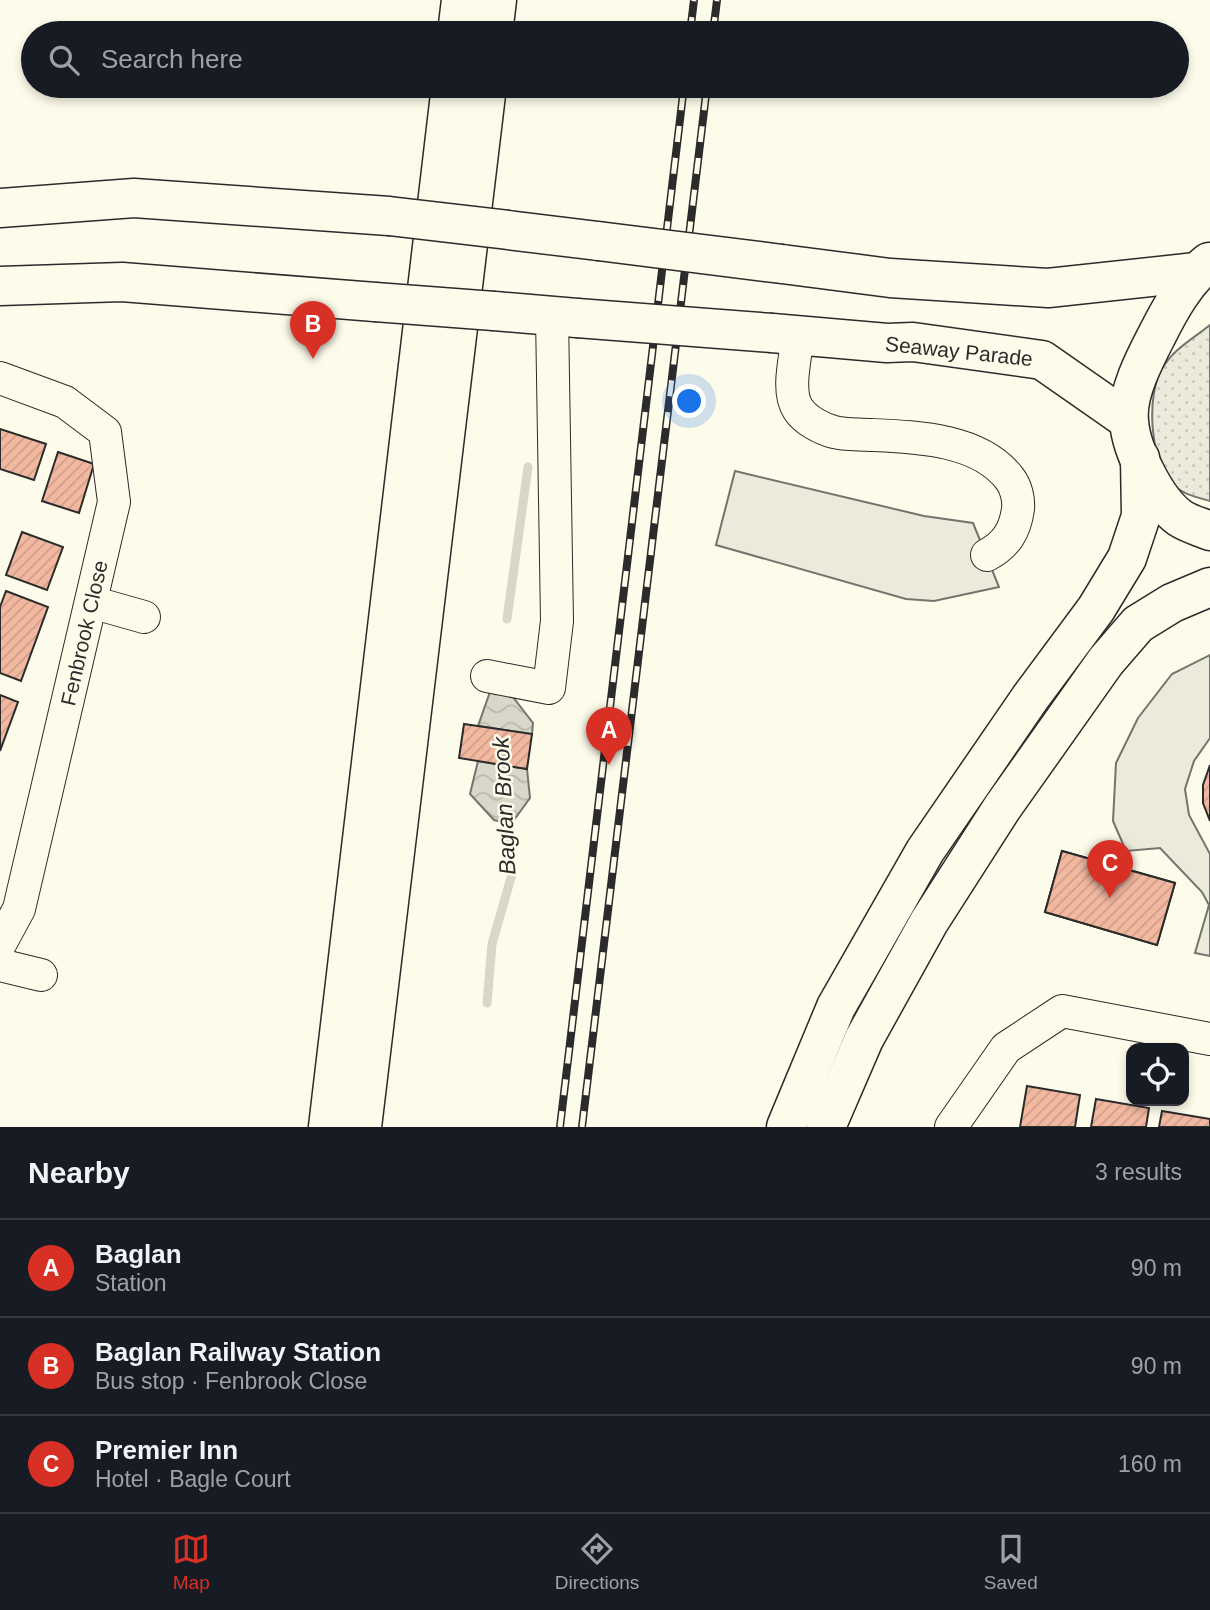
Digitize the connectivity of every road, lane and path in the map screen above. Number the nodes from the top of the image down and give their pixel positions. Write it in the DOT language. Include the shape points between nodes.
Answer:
graph roads {
  1 [pos="461,0"];
  2 [pos="497,0"];
  3 [pos="458,21"];
  4 [pos="494,21"];
  5 [pos="450,98"];
  6 [pos="486,98"];
  7 [pos="0,208"];
  8 [pos="1203,267"];
  9 [pos="0,286"];
  10 [pos="564,317"];
  11 [pos="785,334"];
  12 [pos="0,378"];
  13 [pos="1128,420"];
  14 [pos="1140,458"];
  15 [pos="1210,531"];
  16 [pos="987,555"];
  17 [pos="1210,587"];
  18 [pos="91,602"];
  19 [pos="144,617"];
  20 [pos="486,676"];
  21 [pos="0,944"];
  22 [pos="0,965"];
  23 [pos="41,975"];
  24 [pos="1210,1039"];
  25 [pos="328,1127"];
  26 [pos="362,1127"];
  27 [pos="786,1127"];
  28 [pos="826,1127"];
  29 [pos="951,1127"];
  1 -- 3 [label="main road"];
  2 -- 4 [label="main road"];
  5 -- 25 [label="main road"];
  6 -- 26 [label="main road"];
  7 -- 8 [label="main road, bridge" via="134,198 389,216 890,278 1048,288"];
  8 -- 13 [label="main road" via="1166,316 1138,375"];
  9 -- 10 [label="main road, Seaway Parade, bridge" via="122,282"];
  10 -- 11 [label="main road, Seaway Parade, bridge"];
  10 -- 20 [label="street" via="557,621 549,688"];
  11 -- 13 [label="main road, Seaway Parade" via="913,342 1042,360"];
  11 -- 16 [label="street" via="798,410 816,425 834,433 943,442 982,455 1002,468 1015,486 1019,505 1003,547"];
  12 -- 18 [label="street, Fenbrook Close" via="65,402 105,432 114,502"];
  13 -- 14 [label="main road"];
  14 -- 15 [label="main road" via="1157,494 1181,518"];
  14 -- 27 [label="main road" via="1141,516 1127,558 925,851 836,1007"];
  17 -- 28 [label="main road" via="1138,624 1098,672 929,922 864,1039"];
  18 -- 19 [label="street"];
  18 -- 21 [label="street, Fenbrook Close" via="19,909"];
  22 -- 23 [label="street"];
  24 -- 29 [label="street" via="1062,1011 1006,1048"];
}
